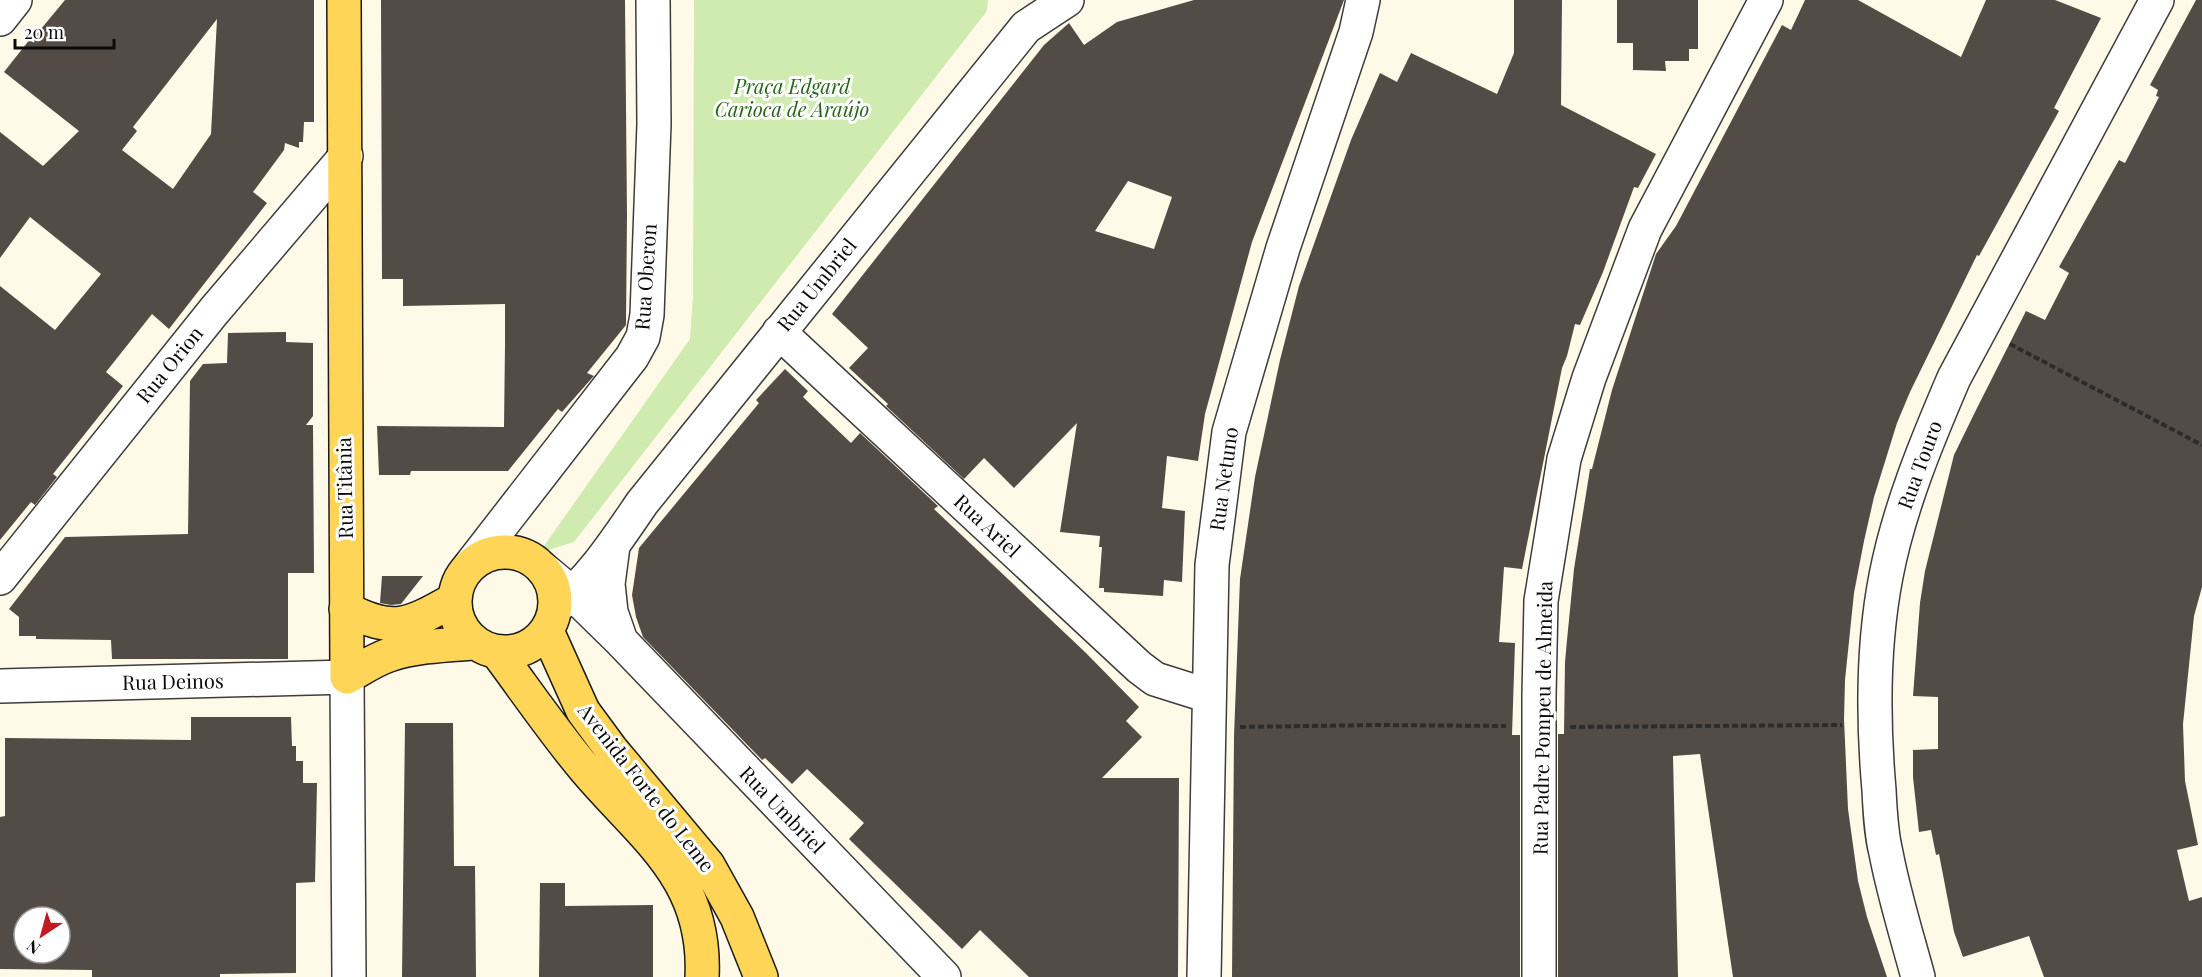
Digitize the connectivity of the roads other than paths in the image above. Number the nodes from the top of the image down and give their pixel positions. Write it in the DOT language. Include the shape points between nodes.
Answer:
graph roads {
  1 [pos="15,0"];
  2 [pos="344,0"];
  3 [pos="653,0"];
  4 [pos="1067,0"];
  5 [pos="1363,0"];
  6 [pos="1766,0"];
  7 [pos="2157,0"];
  8 [pos="1031,14"];
  9 [pos="0,19"];
  10 [pos="346,156"];
  11 [pos="779,332"];
  12 [pos="613,546"];
  13 [pos="469,567"];
  14 [pos="0,578"];
  15 [pos="454,599"];
  16 [pos="346,609"];
  17 [pos="557,613"];
  18 [pos="621,641"];
  19 [pos="486,648"];
  20 [pos="347,677"];
  21 [pos="0,686"];
  22 [pos="1209,696"];
  23 [pos="349,977"];
  24 [pos="702,977"];
  25 [pos="761,977"];
  26 [pos="944,977"];
  27 [pos="1204,977"];
  28 [pos="1539,977"];
  29 [pos="1918,977"];
  1 -- 9 [label="street"];
  2 -- 10 [label="main road, Rua Titânia"];
  3 -- 13 [label="street, Rua Oberon" via="654,124 643,337 632,357"];
  4 -- 8 [label="street, Rua Umbriel"];
  5 -- 22 [label="street, Rua Netuno" via="1229,432 1212,565"];
  6 -- 28 [label="street, Rua Padre Pompeu de Almeida" via="1645,229 1589,378 1564,459 1541,601"];
  7 -- 29 [label="street, Rua Touro" via="1954,378 1904,507 1886,576 1877,661 1875,747 1885,852"];
  8 -- 11 [label="street, Rua Umbriel"];
  10 -- 14 [label="street, Rua Orion" via="214,311"];
  10 -- 16 [label="main road, Rua Titânia"];
  11 -- 12 [label="street, Rua Umbriel" via="642,503"];
  11 -- 22 [label="street, Rua Ariel" via="1138,667 1155,679"];
  12 -- 17 [label="street, Rua Umbriel"];
  12 -- 18 [label="street, Rua Umbriel" via="608,584 611,612"];
  13 -- 15 [label="main road"];
  13 -- 17 [label="main road" via="486,555 507,552 526,557 543,569 554,588"];
  15 -- 16 [label="main road" via="431,613 398,625 368,620"];
  15 -- 19 [label="main road" via="463,630"];
  16 -- 20 [label="main road, Rua Titânia"];
  17 -- 18 [label="street, Rua Umbriel"];
  17 -- 19 [label="main road" via="537,641 525,649 511,653"];
  17 -- 25 [label="main road, Avenida Forte do Leme" via="583,711 708,865 737,917"];
  18 -- 26 [label="street, Rua Umbriel"];
  19 -- 20 [label="main road" via="411,650 372,662"];
  19 -- 24 [label="main road, Avenida Forte do Leme" via="585,769 662,853 681,883 695,917"];
  20 -- 21 [label="street, Rua Deinos"];
  20 -- 23 [label="street, Rua Titânia"];
  22 -- 27 [label="street, Rua Netuno"];
}
